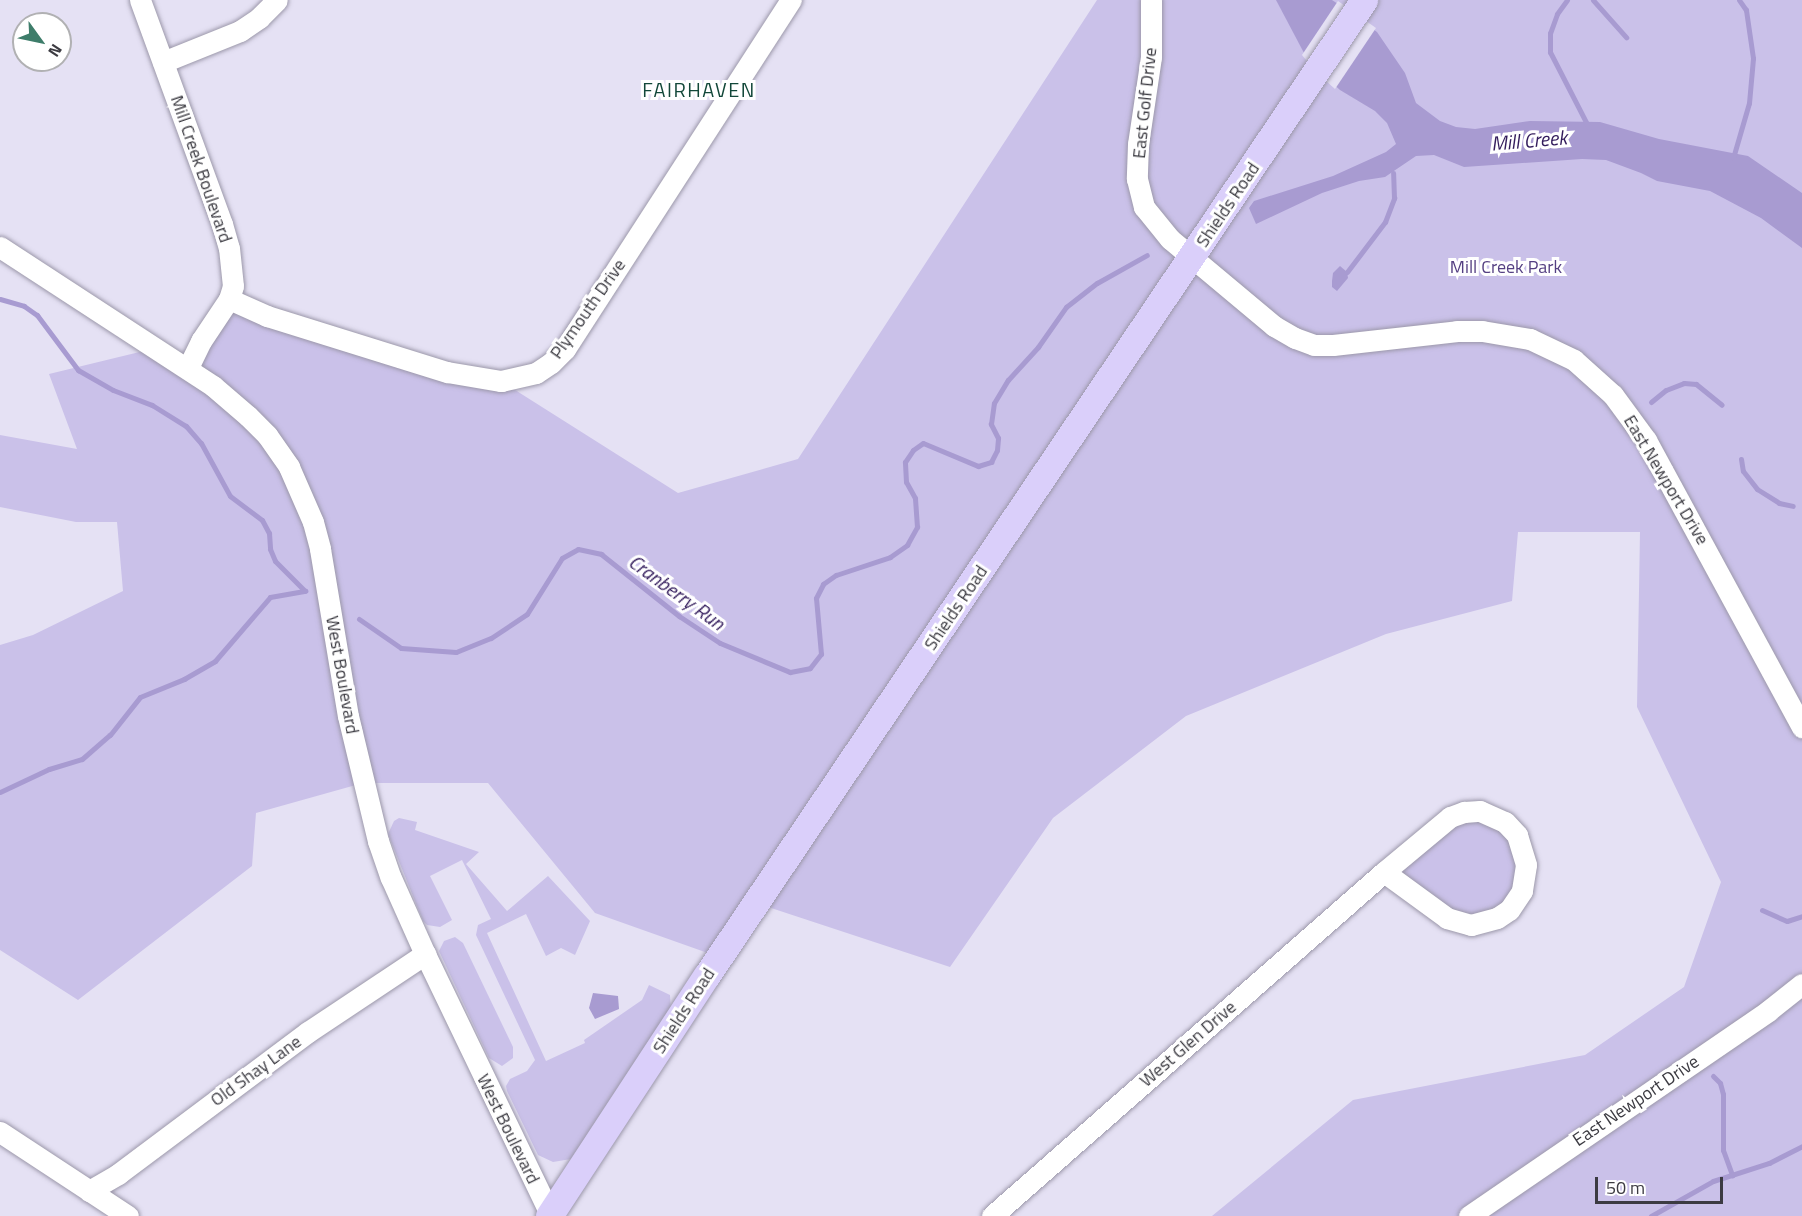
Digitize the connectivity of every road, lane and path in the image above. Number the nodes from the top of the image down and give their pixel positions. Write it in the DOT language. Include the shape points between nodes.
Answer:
graph roads {
  1 [pos="140,0"];
  2 [pos="277,0"];
  3 [pos="791,0"];
  4 [pos="1151,0"];
  5 [pos="1364,0"];
  6 [pos="163,62"];
  7 [pos="0,247"];
  8 [pos="1192,258"];
  9 [pos="229,299"];
  10 [pos="188,368"];
  11 [pos="1802,727"];
  12 [pos="1384,872"];
  13 [pos="425,954"];
  14 [pos="1802,984"];
  15 [pos="0,1132"];
  16 [pos="89,1191"];
  17 [pos="128,1216"];
  18 [pos="550,1216"];
  19 [pos="992,1216"];
  20 [pos="1469,1216"];
  1 -- 6 [label="street, Mill Creek Boulevard"];
  2 -- 6 [label="street" via="240,31"];
  3 -- 9 [label="street, Plymouth Drive" via="565,349 536,373 501,381 447,372 267,316"];
  4 -- 8 [label="street, East Golf Drive" via="1151,57 1137,179 1144,207"];
  5 -- 8 [label="main road, Shields Road"];
  6 -- 9 [label="street, Mill Creek Boulevard" via="229,248 233,286"];
  7 -- 10 [label="street, West Boulevard"];
  8 -- 11 [label="street, East Newport Drive" via="1274,326 1314,345 1482,331 1530,339 1574,360 1613,395 1646,440"];
  8 -- 18 [label="main road, Shields Road" via="707,975"];
  9 -- 10 [label="street, Mill Creek Boulevard"];
  10 -- 13 [label="street, West Boulevard" via="267,435 300,486 320,549 348,716 368,806 391,878"];
  12 -- 12 [label="street, West Glen Drive" via="1450,817 1472,811 1492,814 1505,822 1517,835 1526,865 1522,891 1509,910 1497,918 1471,925 1447,918"];
  12 -- 19 [label="street, West Glen Drive"];
  13 -- 16 [label="street, Old Shay Lane" via="308,1032 118,1174"];
  13 -- 18 [label="street, West Boulevard"];
  14 -- 20 [label="street, East Newport Drive"];
  15 -- 16 [label="street"];
  16 -- 17 [label="street"];
}
